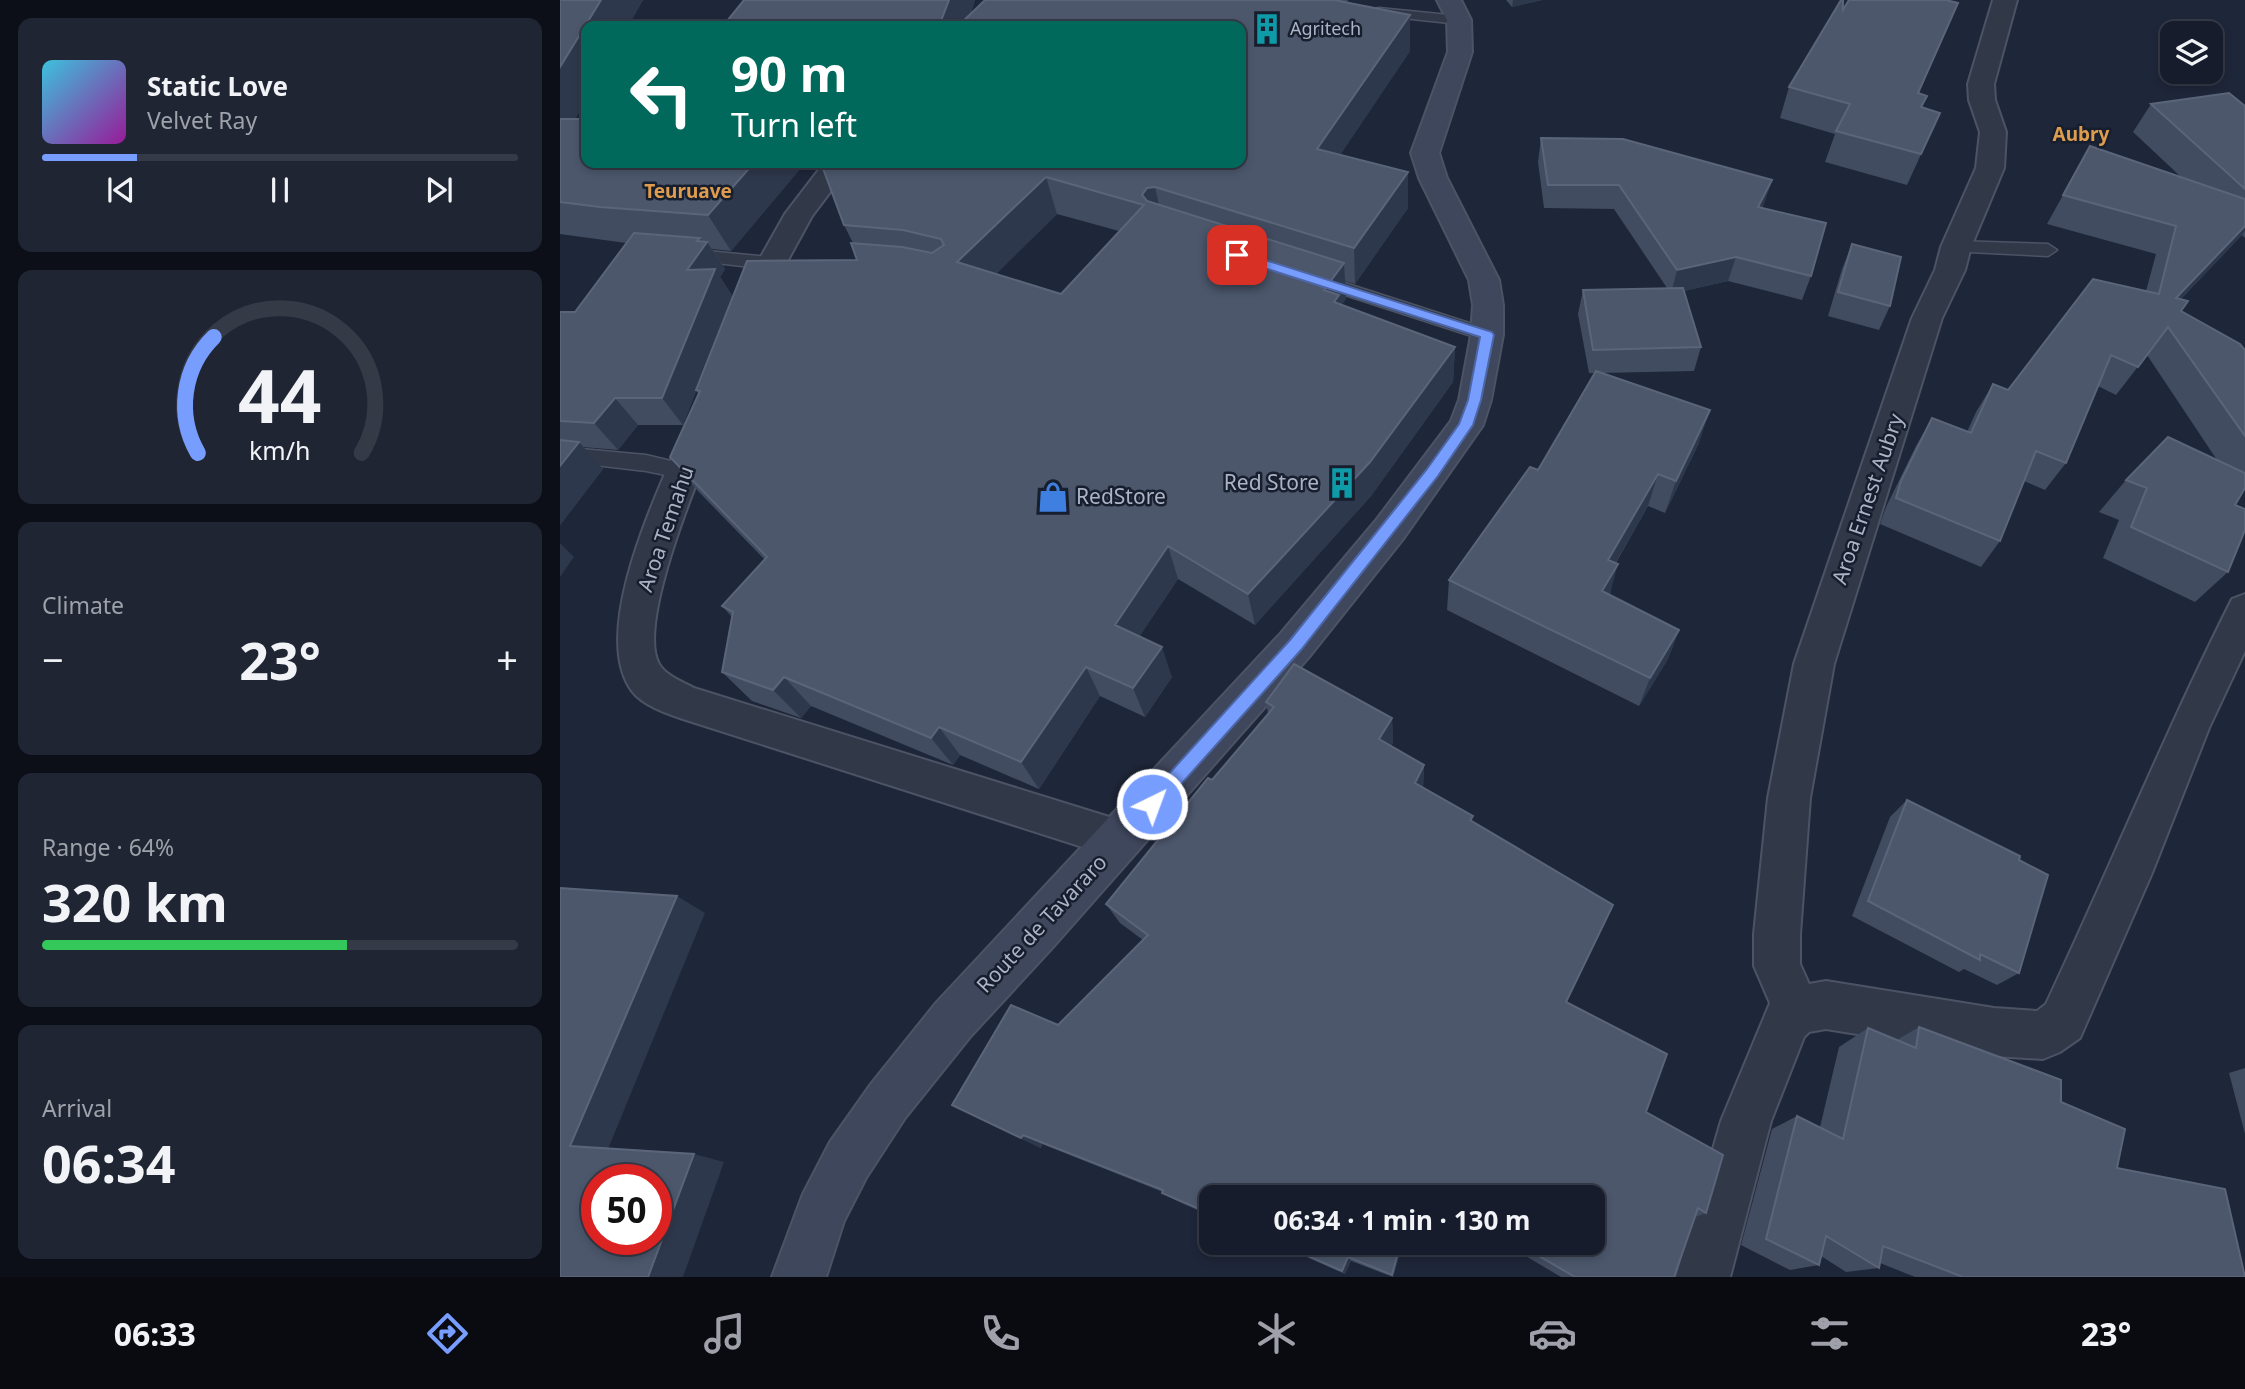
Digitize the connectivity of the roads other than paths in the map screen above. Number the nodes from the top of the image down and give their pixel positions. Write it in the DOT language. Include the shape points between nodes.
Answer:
graph roads {
  1 [pos="2005,0"];
  2 [pos="1364,10"];
  3 [pos="1454,10"];
  4 [pos="834,168"];
  5 [pos="1956,247"];
  6 [pos="2048,250"];
  7 [pos="665,254"];
  8 [pos="783,265"];
  9 [pos="1305,277"];
  10 [pos="1487,335"];
  11 [pos="737,336"];
  12 [pos="713,398"];
  13 [pos="560,454"];
  14 [pos="685,471"];
  15 [pos="2245,610"];
  16 [pos="1120,839"];
  17 [pos="1797,1010"];
  18 [pos="799,1277"];
  19 [pos="1703,1277"];
  1 -- 5 [label="street, Aroa Ernest Aubry" via="1981,84 1993,132 1993,154"];
  2 -- 3 [label="lane"];
  3 -- 10 [label="main road, Route de Tavararo" via="1460,52 1425,153 1484,280"];
  4 -- 8 [label="street" via="799,214"];
  5 -- 6 [label="lane"];
  5 -- 17 [label="street, Aroa Ernest Aubry" via="1927,318 1814,664 1789,798 1777,934 1777,965"];
  7 -- 8 [label="lane"];
  8 -- 11 [label="street" via="751,298"];
  9 -- 10 [label="lane"];
  10 -- 16 [label="main road, Route de Tavararo" via="1466,425 1433,473 1295,645"];
  12 -- 14 [label="street, Aroa Temahu"];
  13 -- 14 [label="lane"];
  14 -- 16 [label="street, Aroa Temahu" via="643,582 634,649 645,678 683,702"];
  15 -- 17 [label="street" via="2063,1021 2043,1035 1994,1032 1826,1004"];
  16 -- 18 [label="main road, Route de Tavararo" via="953,1020 888,1101 848,1160 821,1212"];
  17 -- 19 [label="street" via="1786,1021 1746,1121"];
}
